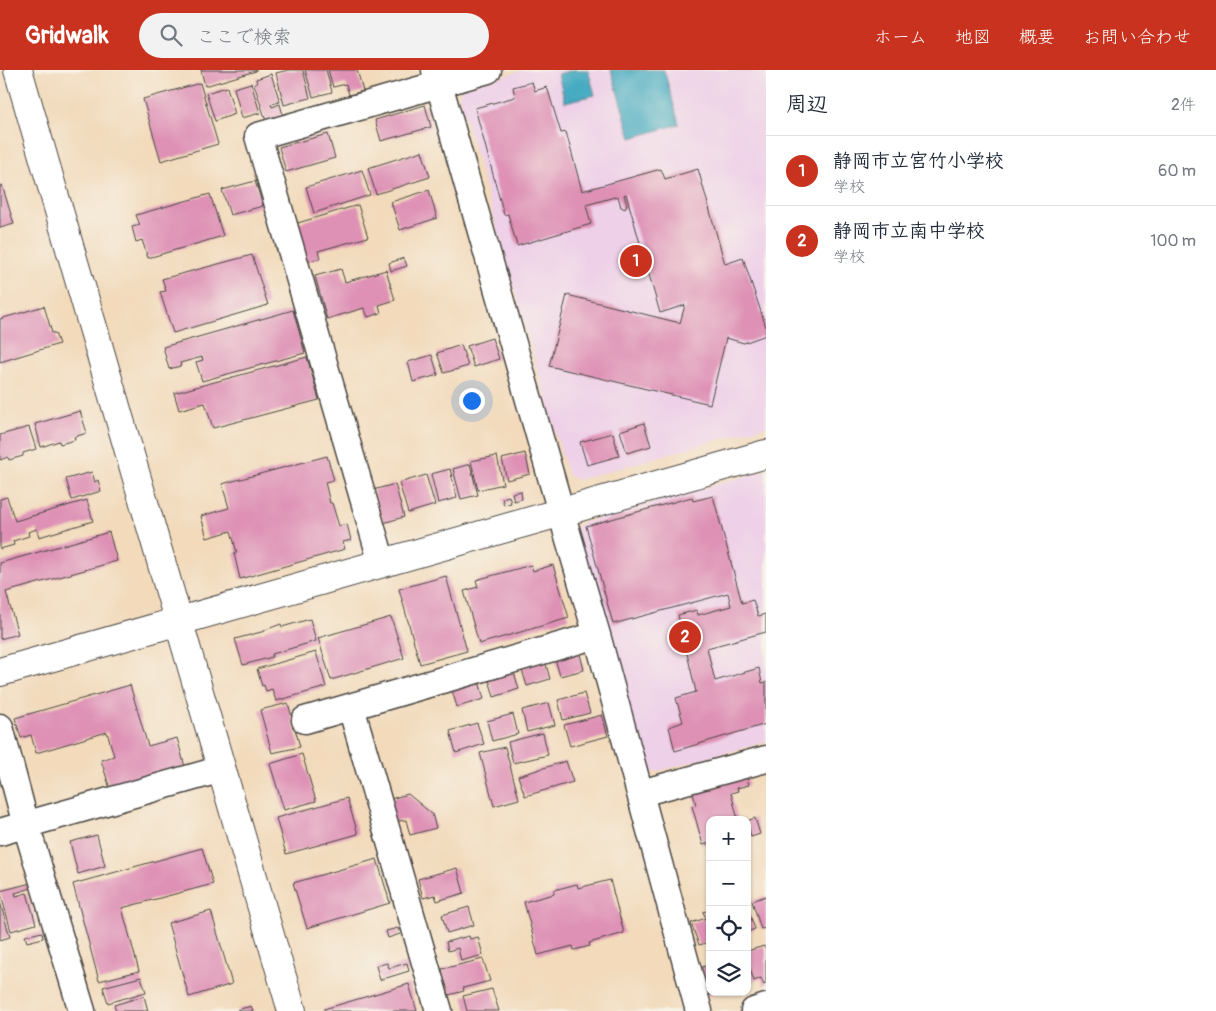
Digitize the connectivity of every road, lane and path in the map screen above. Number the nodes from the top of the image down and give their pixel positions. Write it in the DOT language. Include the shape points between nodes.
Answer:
graph roads {
  1 [pos="18,70"];
  2 [pos="488,70"];
  3 [pos="437,77"];
  4 [pos="766,454"];
  5 [pos="561,512"];
  6 [pos="382,562"];
  7 [pos="179,621"];
  8 [pos="597,635"];
  9 [pos="0,672"];
  10 [pos="351,707"];
  11 [pos="305,720"];
  12 [pos="0,727"];
  13 [pos="766,759"];
  14 [pos="222,769"];
  15 [pos="641,793"];
  16 [pos="26,825"];
  17 [pos="0,832"];
  18 [pos="766,1007"];
  19 [pos="82,1011"];
  20 [pos="292,1011"];
  21 [pos="439,1011"];
  22 [pos="699,1011"];
  23 [pos="754,1011"];
  1 -- 7 [label="street"];
  2 -- 3 [label="street"];
  3 -- 5 [label="street"];
  3 -- 6 [label="street" via="258,136"];
  4 -- 5 [label="street"];
  5 -- 6 [label="street"];
  5 -- 8 [label="street"];
  6 -- 7 [label="street"];
  7 -- 9 [label="street"];
  7 -- 14 [label="street"];
  8 -- 10 [label="street"];
  8 -- 15 [label="street"];
  10 -- 11 [label="street"];
  10 -- 21 [label="street"];
  12 -- 16 [label="street"];
  13 -- 15 [label="street"];
  14 -- 16 [label="street"];
  14 -- 20 [label="street"];
  15 -- 22 [label="street"];
  16 -- 17 [label="street"];
  16 -- 19 [label="street"];
  18 -- 23 [label="street"];
}
